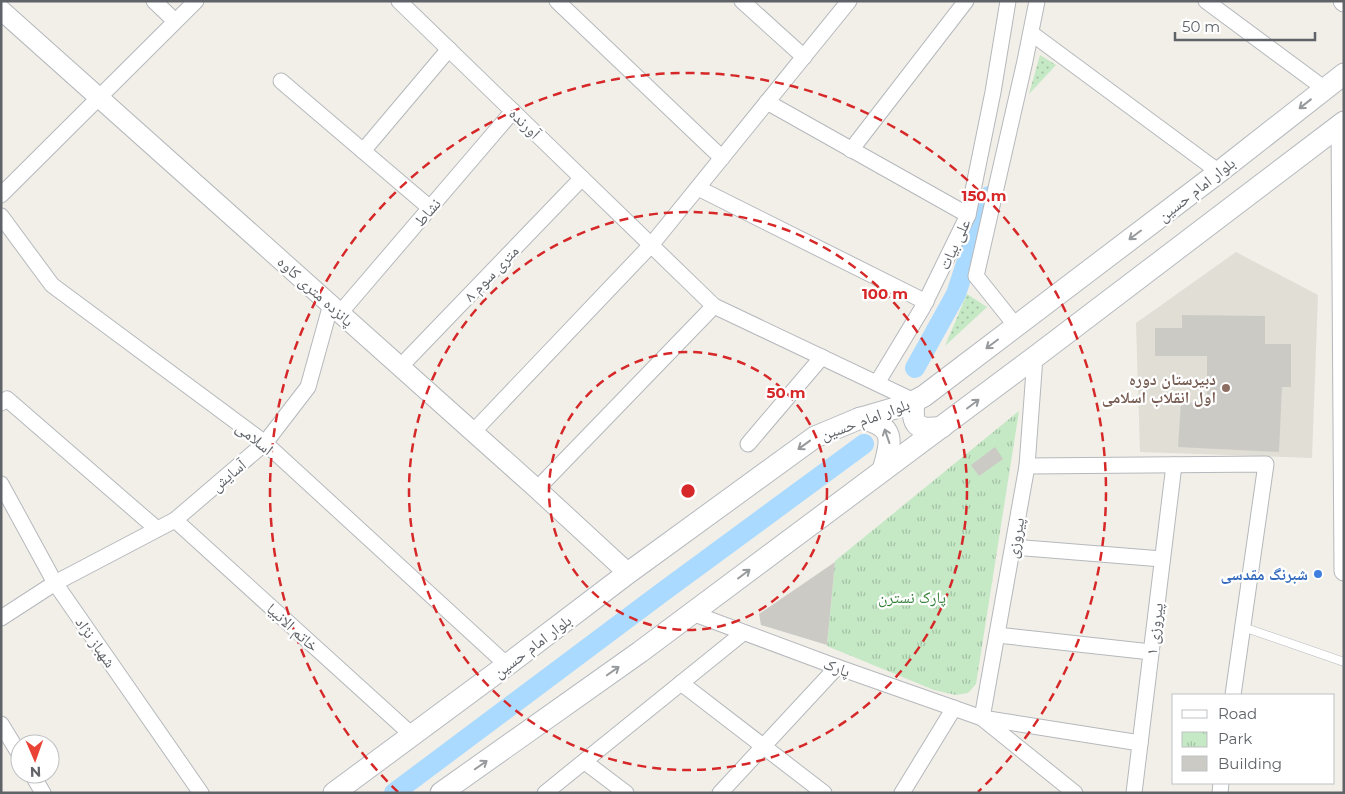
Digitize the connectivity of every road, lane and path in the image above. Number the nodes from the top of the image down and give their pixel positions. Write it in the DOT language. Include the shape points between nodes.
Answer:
graph roads {
  1 [pos="154,1"];
  2 [pos="196,1"];
  3 [pos="399,1"];
  4 [pos="557,1"];
  5 [pos="742,1"];
  6 [pos="849,1"];
  7 [pos="966,1"];
  8 [pos="1008,1"];
  9 [pos="1037,1"];
  10 [pos="1206,1"];
  11 [pos="1,10"];
  12 [pos="175,22"];
  13 [pos="1031,33"];
  14 [pos="449,49"];
  15 [pos="804,57"];
  16 [pos="1344,74"];
  17 [pos="281,81"];
  18 [pos="1325,89"];
  19 [pos="100,98"];
  20 [pos="767,102"];
  21 [pos="513,111"];
  22 [pos="1342,123"];
  23 [pos="851,150"];
  24 [pos="363,151"];
  25 [pos="722,158"];
  26 [pos="1219,172"];
  27 [pos="582,178"];
  28 [pos="698,188"];
  29 [pos="1,195"];
  30 [pos="430,208"];
  31 [pos="968,215"];
  32 [pos="1,216"];
  33 [pos="652,244"];
  34 [pos="926,302"];
  35 [pos="714,306"];
  36 [pos="335,308"];
  37 [pos="1343,315"];
  38 [pos="1016,326"];
  39 [pos="822,357"];
  40 [pos="1034,357"];
  41 [pos="400,367"];
  42 [pos="877,383"];
  43 [pos="914,401"];
  44 [pos="1,403"];
  45 [pos="860,418"];
  46 [pos="1343,418"];
  47 [pos="942,427"];
  48 [pos="473,432"];
  49 [pos="264,443"];
  50 [pos="748,444"];
  51 [pos="1174,465"];
  52 [pos="1028,466"];
  53 [pos="883,470"];
  54 [pos="1,484"];
  55 [pos="538,489"];
  56 [pos="1344,506"];
  57 [pos="175,520"];
  58 [pos="157,529"];
  59 [pos="1013,547"];
  60 [pos="1162,559"];
  61 [pos="1344,571"];
  62 [pos="628,573"];
  63 [pos="55,583"];
  64 [pos="692,613"];
  65 [pos="1,618"];
  66 [pos="1243,627"];
  67 [pos="743,633"];
  68 [pos="998,634"];
  69 [pos="1151,652"];
  70 [pos="1344,662"];
  71 [pos="507,665"];
  72 [pos="838,667"];
  73 [pos="681,683"];
  74 [pos="1233,694"];
  75 [pos="954,708"];
  76 [pos="982,718"];
  77 [pos="1,724"];
  78 [pos="412,735"];
  79 [pos="10,739"];
  80 [pos="1140,743"];
  81 [pos="763,746"];
  82 [pos="586,762"];
  83 [pos="447,791"];
  84 [pos="1072,792"];
  85 [pos="201,793"];
  86 [pos="334,793"];
  87 [pos="545,793"];
  88 [pos="626,793"];
  89 [pos="720,793"];
  90 [pos="824,793"];
  91 [pos="902,793"];
  92 [pos="1134,793"];
  1 -- 12 [label="street"];
  2 -- 12 [label="street"];
  3 -- 14 [label="street, آورنده"];
  4 -- 25 [label="street"];
  5 -- 15 [label="street"];
  6 -- 15 [label="street"];
  7 -- 23 [label="street"];
  8 -- 31 [label="street, علی بیات"];
  9 -- 13 [label="street, علی بیات"];
  10 -- 18 [label="street"];
  11 -- 19 [label="street, پانزده متری کاوه"];
  12 -- 19 [label="street"];
  13 -- 26 [label="street"];
  13 -- 38 [label="street, علی بیات" via="976,276"];
  14 -- 21 [label="street, آورنده"];
  14 -- 24 [label="street"];
  15 -- 20 [label="street"];
  16 -- 18 [label="main road, بلوار امام حسین"];
  17 -- 24 [label="street"];
  18 -- 26 [label="main road, بلوار امام حسین, one-way"];
  19 -- 29 [label="street"];
  19 -- 36 [label="street, پانزده متری کاوه"];
  20 -- 23 [label="street"];
  20 -- 25 [label="street"];
  21 -- 27 [label="street, آورنده"];
  21 -- 30 [label="street, نشاط"];
  22 -- 37 [label="street"];
  22 -- 40 [label="main road"];
  23 -- 31 [label="street"];
  24 -- 30 [label="street"];
  25 -- 28 [label="street"];
  26 -- 38 [label="main road, بلوار امام حسین, one-way"];
  27 -- 33 [label="street, آورنده"];
  27 -- 41 [label="street, ۸ متری سوم"];
  28 -- 33 [label="street"];
  28 -- 34 [label="street"];
  30 -- 36 [label="street, نشاط"];
  31 -- 34 [label="street, علی بیات"];
  32 -- 49 [label="street, اسلامی" via="52,285"];
  33 -- 35 [label="street, آورنده"];
  33 -- 48 [label="street"];
  34 -- 42 [label="street, علی بیات"];
  35 -- 39 [label="street, آورنده"];
  35 -- 55 [label="street"];
  36 -- 41 [label="street, پانزده متری کاوه"];
  36 -- 49 [label="street, آسایش" via="308,387"];
  37 -- 46 [label="street"];
  38 -- 43 [label="main road, بلوار امام حسین, one-way"];
  39 -- 42 [label="street, آورنده"];
  39 -- 50 [label="street"];
  47 -- 40 [label="main road, one-way"];
  40 -- 52 [label="street, پیروزی"];
  41 -- 48 [label="street, پانزده متری کاوه"];
  42 -- 43 [label="street, آورنده"];
  43 -- 45 [label="main road, بلوار امام حسین"];
  43 -- 47 [label="main road" via="916,425 930,429"];
  44 -- 58 [label="street" via="7,400"];
  53 -- 45 [label="main road, one-way" via="889,437 880,424"];
  45 -- 62 [label="main road, بلوار امام حسین, one-way" via="815,437"];
  46 -- 56 [label="street"];
  47 -- 53 [label="main road"];
  48 -- 55 [label="street, پانزده متری کاوه"];
  49 -- 57 [label="street, آسایش"];
  49 -- 71 [label="street, اسلامی"];
  51 -- 52 [label="street"];
  51 -- 60 [label="street, پیروزی ۱"];
  51 -- 66 [label="street" via="1266,464"];
  52 -- 59 [label="street, پیروزی"];
  64 -- 53 [label="main road, one-way"];
  54 -- 63 [label="street, شهباز نژاد"];
  55 -- 62 [label="street, پانزده متری کاوه"];
  56 -- 61 [label="street"];
  57 -- 58 [label="street, آسایش"];
  57 -- 78 [label="street, خاتم الانبیا"];
  58 -- 63 [label="street, آسایش"];
  59 -- 60 [label="street"];
  59 -- 68 [label="street, پیروزی"];
  60 -- 69 [label="street, پیروزی ۱"];
  62 -- 71 [label="main road, بلوار امام حسین"];
  63 -- 65 [label="street, آسایش"];
  63 -- 85 [label="street, شهباز نژاد"];
  64 -- 67 [label="street, پارک"];
  83 -- 64 [label="main road, one-way"];
  66 -- 70 [label="lane"];
  66 -- 74 [label="street"];
  67 -- 72 [label="street, پارک"];
  67 -- 73 [label="street"];
  68 -- 69 [label="street"];
  68 -- 76 [label="street, پیروزی"];
  69 -- 80 [label="street, پیروزی ۱"];
  71 -- 78 [label="main road, بلوار امام حسین"];
  72 -- 75 [label="street, پارک"];
  72 -- 81 [label="street"];
  73 -- 81 [label="street"];
  73 -- 82 [label="street"];
  75 -- 76 [label="street, پارک"];
  75 -- 91 [label="street"];
  76 -- 80 [label="street"];
  76 -- 84 [label="street"];
  77 -- 79 [label="street"];
  78 -- 86 [label="main road, بلوار امام حسین"];
  80 -- 92 [label="street, پیروزی ۱"];
  81 -- 89 [label="street"];
  81 -- 90 [label="street"];
  82 -- 87 [label="street"];
  82 -- 88 [label="street"];
}
